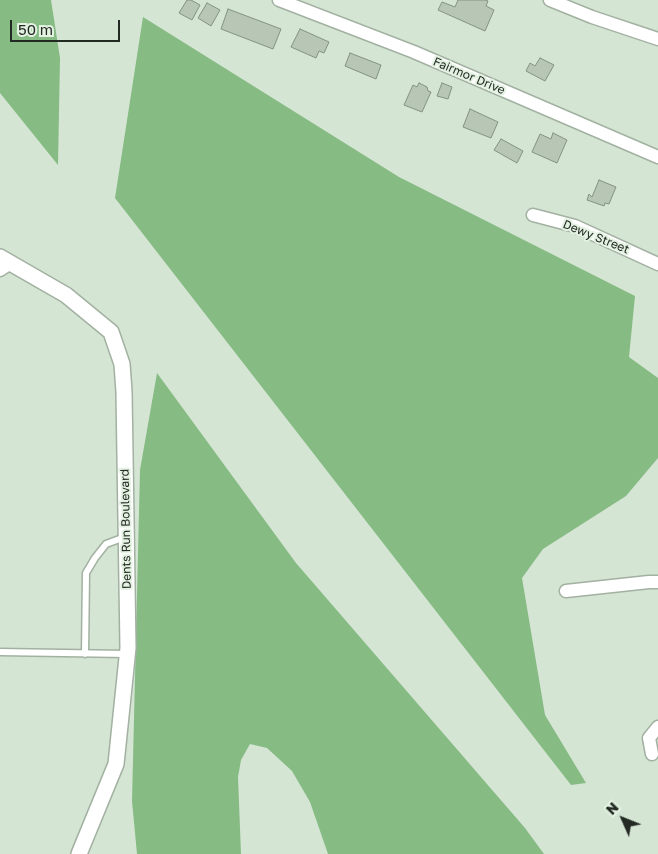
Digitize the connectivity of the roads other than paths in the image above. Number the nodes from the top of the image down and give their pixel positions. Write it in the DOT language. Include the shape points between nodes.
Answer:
graph roads {
  1 [pos="279,0"];
  2 [pos="550,0"];
  3 [pos="658,39"];
  4 [pos="658,157"];
  5 [pos="533,215"];
  6 [pos="4,264"];
  7 [pos="658,264"];
  8 [pos="126,536"];
  9 [pos="658,582"];
  10 [pos="566,591"];
  11 [pos="0,652"];
  12 [pos="85,654"];
  13 [pos="127,654"];
  14 [pos="658,727"];
  15 [pos="652,754"];
  16 [pos="79,854"];
  1 -- 4 [label="street, Fairmor Drive" via="414,52"];
  2 -- 3 [label="street"];
  5 -- 7 [label="street, Dewy Street" via="574,226"];
  6 -- 8 [label="street, Dents Run Boulevard" via="66,295 111,332 122,364"];
  8 -- 12 [label="lane" via="106,544 86,573"];
  8 -- 13 [label="street, Dents Run Boulevard"];
  9 -- 10 [label="street"];
  11 -- 12 [label="lane"];
  12 -- 13 [label="lane"];
  13 -- 16 [label="street, Dents Run Boulevard" via="116,764"];
  14 -- 15 [label="street" via="650,738"];
}
